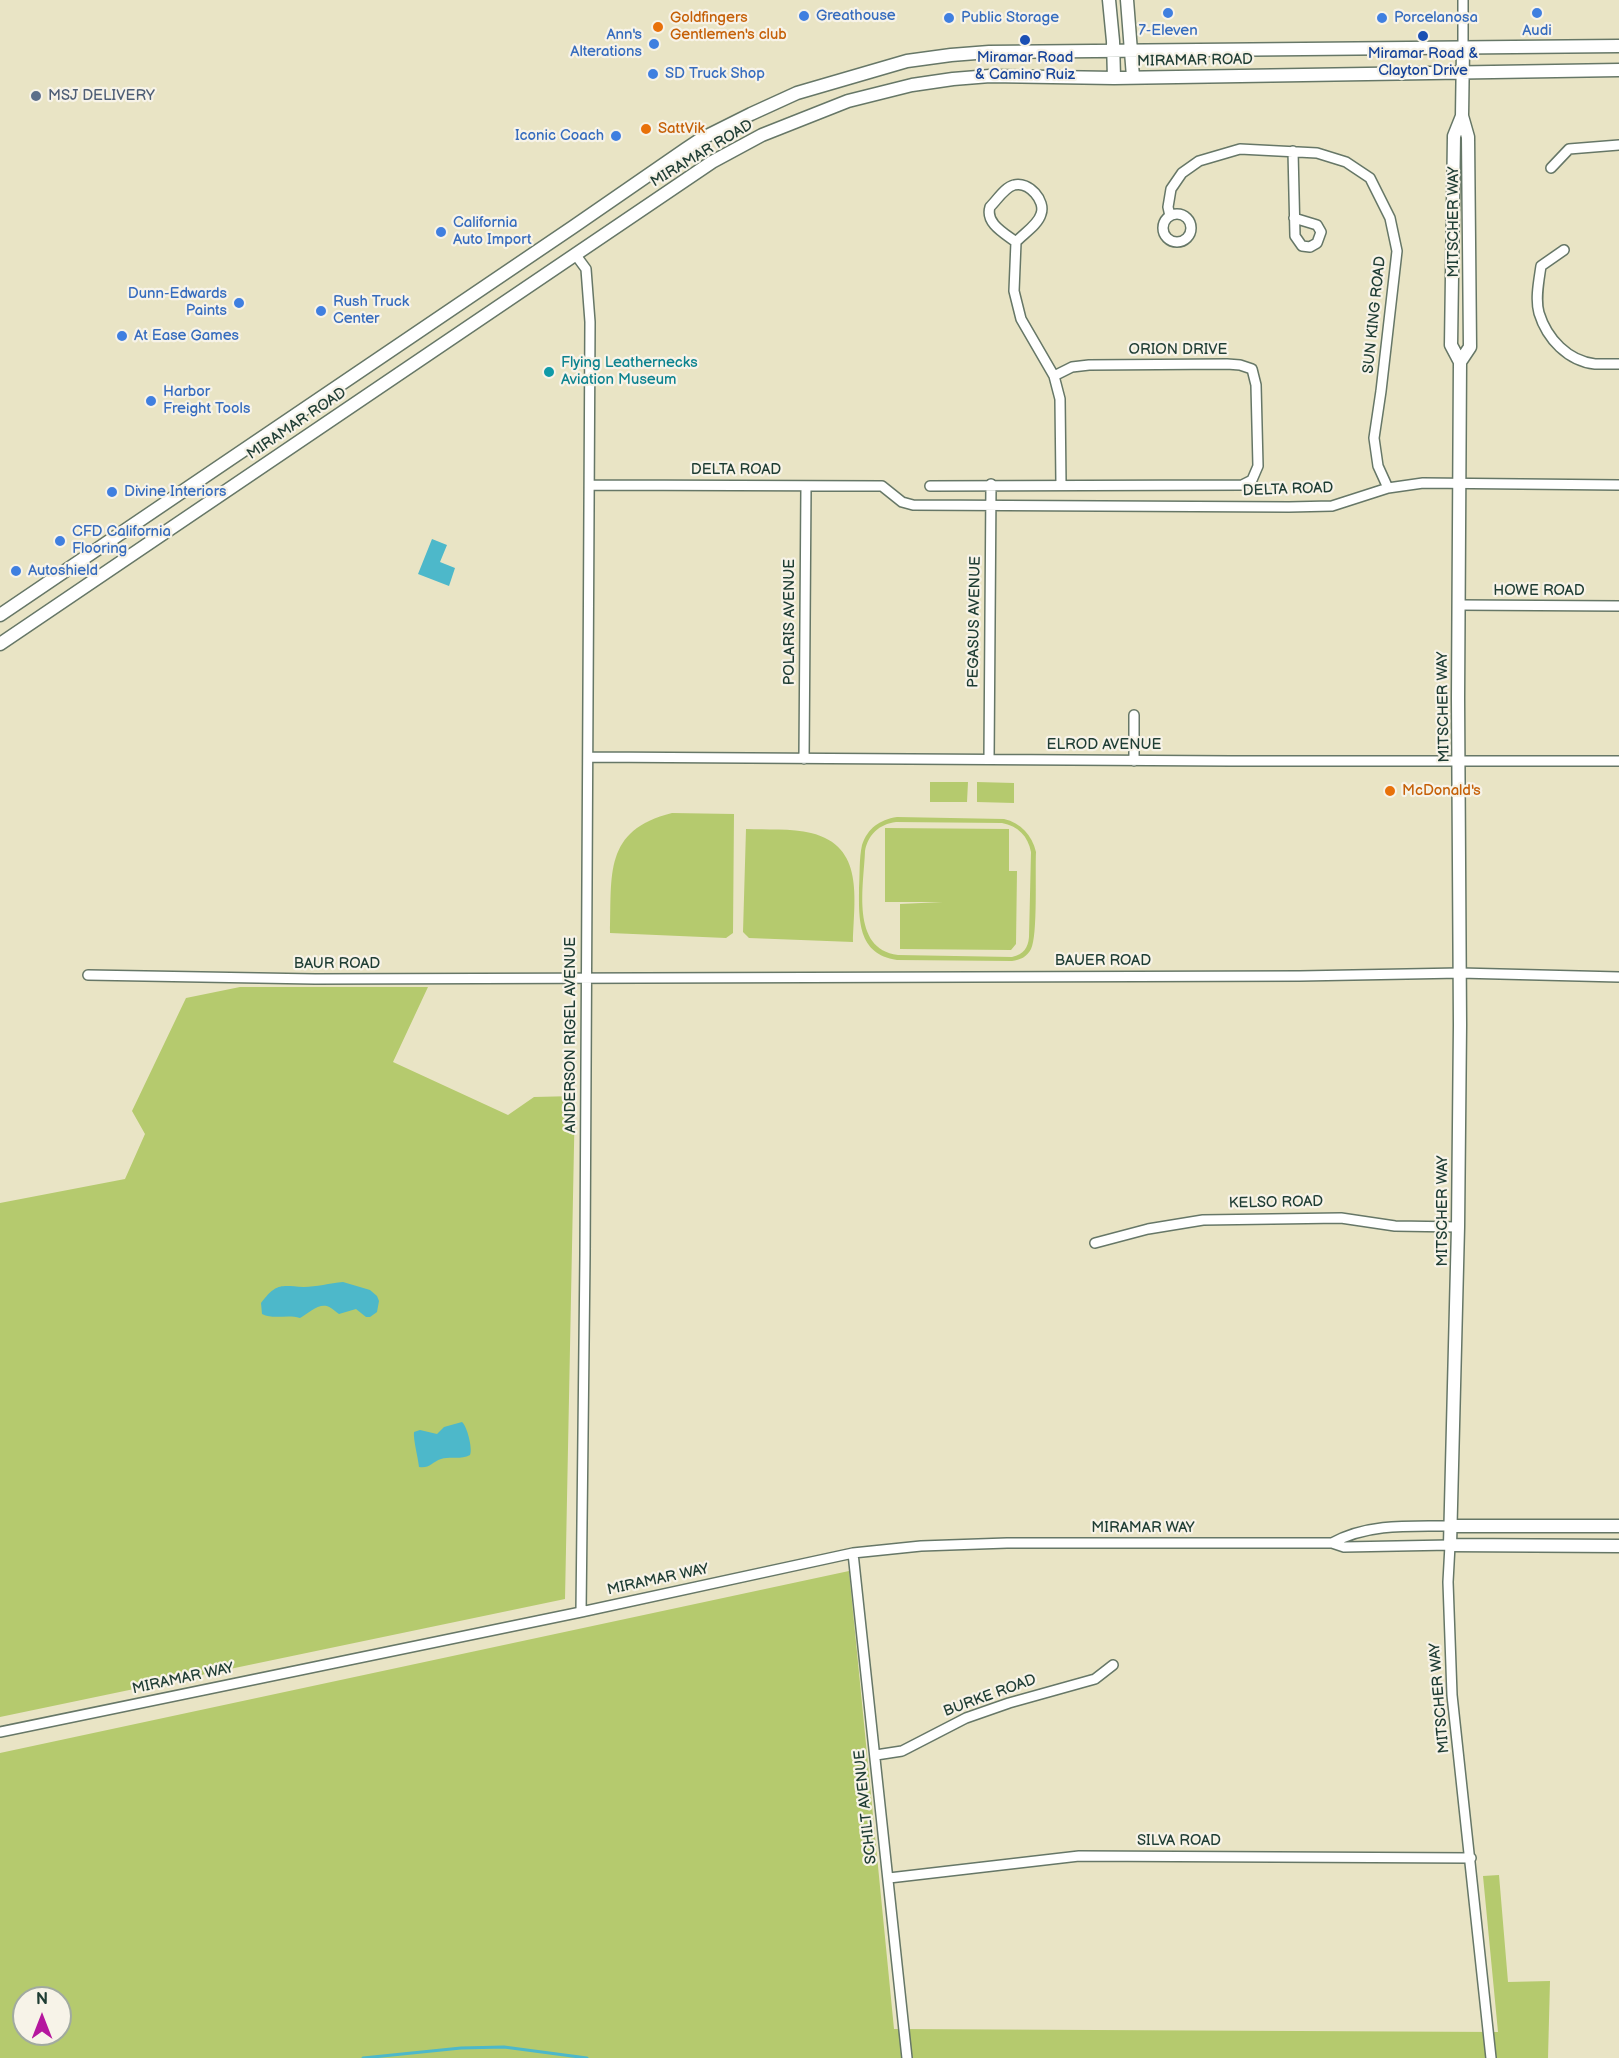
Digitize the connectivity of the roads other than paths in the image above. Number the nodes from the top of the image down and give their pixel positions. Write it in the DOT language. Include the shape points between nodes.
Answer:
graph roads {
  1 [pos="1109,0"];
  2 [pos="1127,0"];
  3 [pos="1463,0"];
  4 [pos="1619,46"];
  5 [pos="1463,48"];
  6 [pos="1113,52"];
  7 [pos="1133,52"];
  8 [pos="1619,70"];
  9 [pos="1464,72"];
  10 [pos="1133,77"];
  11 [pos="1114,78"];
  12 [pos="1462,116"];
  13 [pos="1619,145"];
  14 [pos="1293,151"];
  15 [pos="1551,168"];
  16 [pos="1170,216"];
  17 [pos="1294,218"];
  18 [pos="1016,242"];
  19 [pos="1564,250"];
  20 [pos="575,254"];
  21 [pos="1460,362"];
  22 [pos="1619,364"];
  23 [pos="1054,376"];
  24 [pos="991,484"];
  25 [pos="1060,484"];
  26 [pos="591,485"];
  27 [pos="1242,485"];
  28 [pos="1459,485"];
  29 [pos="806,486"];
  30 [pos="930,486"];
  31 [pos="1619,486"];
  32 [pos="1388,488"];
  33 [pos="991,505"];
  34 [pos="1458,605"];
  35 [pos="1619,606"];
  36 [pos="0,615"];
  37 [pos="0,644"];
  38 [pos="1134,715"];
  39 [pos="589,757"];
  40 [pos="804,759"];
  41 [pos="989,759"];
  42 [pos="1134,760"];
  43 [pos="1619,760"];
  44 [pos="1459,761"];
  45 [pos="1460,973"];
  46 [pos="88,975"];
  47 [pos="587,977"];
  48 [pos="1619,977"];
  49 [pos="1458,1227"];
  50 [pos="1095,1243"];
  51 [pos="1452,1526"];
  52 [pos="1619,1526"];
  53 [pos="1332,1544"];
  54 [pos="1450,1545"];
  55 [pos="1619,1546"];
  56 [pos="854,1553"];
  57 [pos="581,1612"];
  58 [pos="1113,1665"];
  59 [pos="0,1732"];
  60 [pos="876,1755"];
  61 [pos="1471,1858"];
  62 [pos="889,1878"];
  63 [pos="907,2058"];
  64 [pos="1491,2058"];
  1 -- 6 [label="main road"];
  2 -- 7 [label="main road"];
  3 -- 5 [label="street"];
  4 -- 5 [label="main road, MIRAMAR ROAD"];
  5 -- 7 [label="main road, MIRAMAR ROAD"];
  5 -- 9 [label="main road, MITSCHER WAY"];
  6 -- 7 [label="main road, MIRAMAR ROAD"];
  6 -- 11 [label="main road"];
  6 -- 36 [label="main road, MIRAMAR ROAD" via="989,52 907,61 796,93 701,139"];
  7 -- 10 [label="main road"];
  8 -- 9 [label="main road, MIRAMAR ROAD"];
  9 -- 10 [label="main road, MIRAMAR ROAD"];
  9 -- 12 [label="main road, MITSCHER WAY"];
  10 -- 11 [label="main road, MIRAMAR ROAD"];
  11 -- 20 [label="main road, MIRAMAR ROAD" via="953,79 848,101 762,135 712,162"];
  12 -- 21 [label="main road, MITSCHER WAY" via="1454,136 1451,345"];
  12 -- 21 [label="main road, MITSCHER WAY" via="1468,137 1470,347"];
  13 -- 15 [label="street" via="1569,149"];
  14 -- 16 [label="street, SUN KING ROAD" via="1239,150 1199,161 1182,173 1171,189"];
  14 -- 17 [label="street"];
  14 -- 32 [label="street, SUN KING ROAD" via="1346,162 1370,178 1390,218 1397,251 1374,438 1378,466"];
  18 -- 18 [label="street" via="991,221 989,211 1011,186 1021,184 1030,188 1042,207 1039,218"];
  18 -- 23 [label="street" via="1014,291 1021,319"];
  19 -- 22 [label="street" via="1541,266 1539,312 1550,336 1564,352 1579,360"];
  20 -- 26 [label="street, ANDERSON RIGEL AVENUE" via="586,269 590,322"];
  20 -- 37 [label="main road, MIRAMAR ROAD"];
  21 -- 28 [label="main road, MITSCHER WAY"];
  23 -- 25 [label="street" via="1060,399"];
  23 -- 27 [label="street, ORION DRIVE" via="1089,365 1227,364 1252,369 1256,385 1258,466 1252,480"];
  24 -- 25 [label="street, DELTA ROAD"];
  24 -- 30 [label="street, DELTA ROAD"];
  24 -- 33 [label="street, PEGASUS AVENUE"];
  25 -- 27 [label="street, DELTA ROAD"];
  26 -- 29 [label="street, DELTA ROAD"];
  26 -- 39 [label="street, ANDERSON RIGEL AVENUE"];
  28 -- 31 [label="street, DELTA ROAD"];
  28 -- 32 [label="street, DELTA ROAD" via="1423,483"];
  28 -- 34 [label="main road, MITSCHER WAY"];
  29 -- 33 [label="street, DELTA ROAD" via="882,486 902,502 913,505"];
  29 -- 40 [label="street, POLARIS AVENUE"];
  32 -- 33 [label="street, DELTA ROAD" via="1332,506"];
  33 -- 41 [label="street, PEGASUS AVENUE"];
  34 -- 35 [label="street, HOWE ROAD"];
  34 -- 44 [label="main road, MITSCHER WAY"];
  38 -- 42 [label="street"];
  39 -- 40 [label="street, ELROD AVENUE"];
  39 -- 47 [label="street, ANDERSON RIGEL AVENUE"];
  40 -- 41 [label="street, ELROD AVENUE"];
  41 -- 42 [label="street, ELROD AVENUE"];
  42 -- 44 [label="street, ELROD AVENUE"];
  43 -- 44 [label="street, ELROD AVENUE"];
  44 -- 45 [label="main road, MITSCHER WAY"];
  45 -- 47 [label="street, BAUER ROAD"];
  45 -- 48 [label="street, BAUER ROAD"];
  45 -- 49 [label="main road, MITSCHER WAY"];
  46 -- 47 [label="street, BAUR ROAD" via="315,979"];
  47 -- 57 [label="street, ANDERSON RIGEL AVENUE"];
  49 -- 50 [label="street, KELSO ROAD" via="1395,1226 1341,1218 1203,1220"];
  49 -- 51 [label="main road, MITSCHER WAY"];
  51 -- 52 [label="main road, MIRAMAR WAY"];
  51 -- 53 [label="street, MIRAMAR WAY" via="1390,1526 1343,1537"];
  51 -- 54 [label="main road, MITSCHER WAY"];
  53 -- 54 [label="street, MIRAMAR WAY"];
  53 -- 56 [label="street, MIRAMAR WAY" via="1007,1543"];
  54 -- 55 [label="main road, MIRAMAR WAY"];
  54 -- 61 [label="street, MITSCHER WAY" via="1452,1695"];
  56 -- 57 [label="street, MIRAMAR WAY"];
  56 -- 60 [label="street, SCHILT AVENUE"];
  57 -- 59 [label="street, MIRAMAR WAY"];
  58 -- 60 [label="street, BURKE ROAD" via="1095,1679 1009,1703 958,1722 902,1751"];
  60 -- 62 [label="street, SCHILT AVENUE"];
  61 -- 62 [label="street, SILVA ROAD" via="1079,1856"];
  61 -- 64 [label="street, MITSCHER WAY"];
  62 -- 63 [label="street, SCHILT AVENUE"];
}
